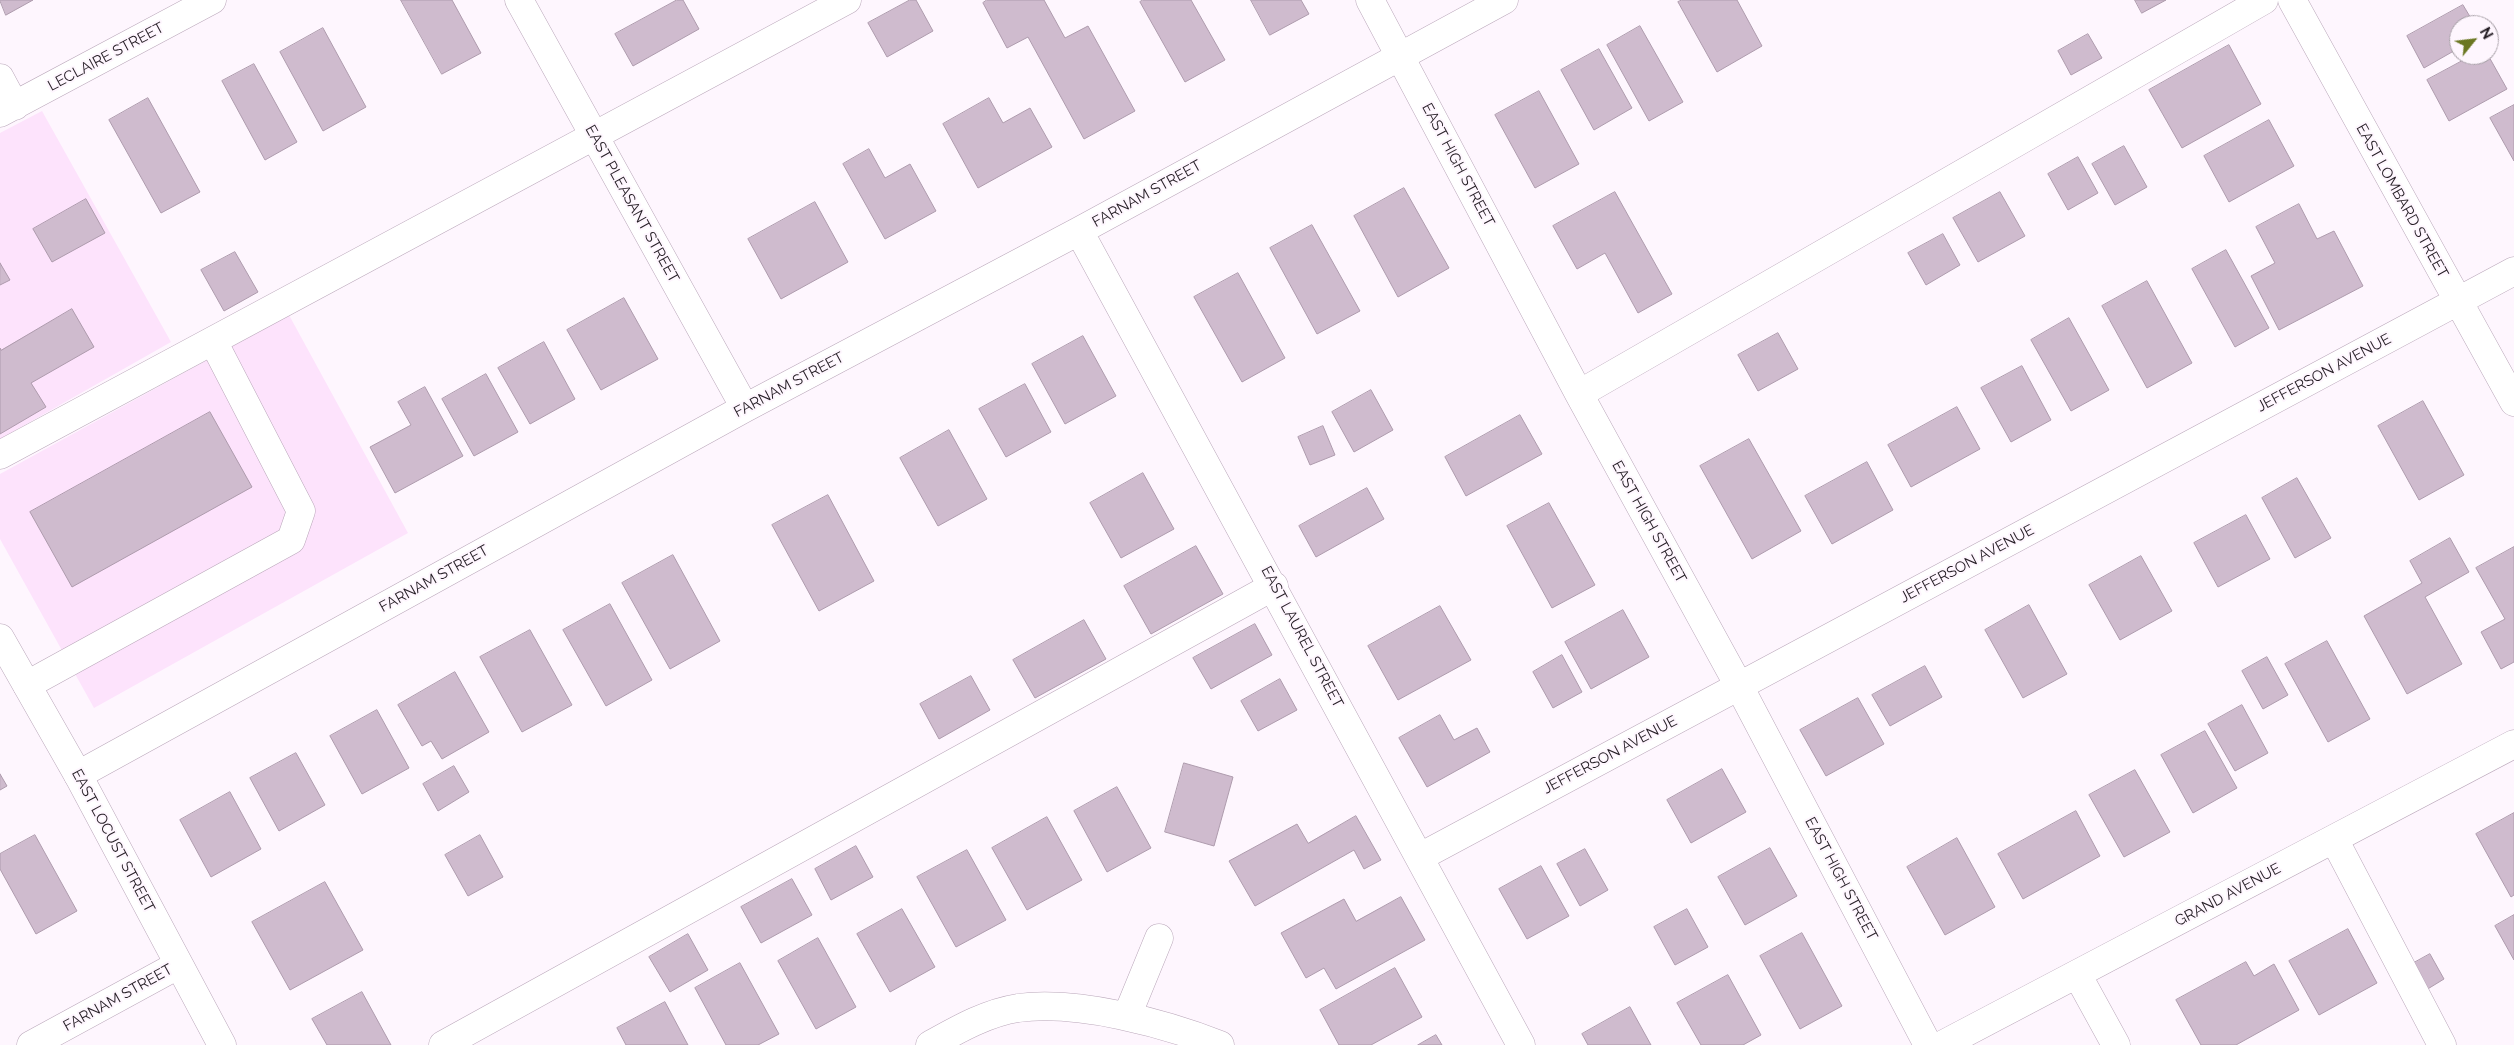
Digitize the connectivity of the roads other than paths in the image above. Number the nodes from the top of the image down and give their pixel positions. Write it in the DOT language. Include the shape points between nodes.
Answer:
graph roads {
  1 [pos="212,0"];
  2 [pos="519,0"];
  3 [pos="847,0"];
  4 [pos="1370,0"];
  5 [pos="1504,0"];
  6 [pos="2264,0"];
  7 [pos="2292,0"];
  8 [pos="1400,55"];
  9 [pos="0,78"];
  10 [pos="8,110"];
  11 [pos="594,136"];
  12 [pos="1080,231"];
  13 [pos="2514,270"];
  14 [pos="2457,302"];
  15 [pos="213,341"];
  16 [pos="1579,394"];
  17 [pos="2514,402"];
  18 [pos="744,408"];
  19 [pos="0,455"];
  20 [pos="1274,586"];
  21 [pos="2,647"];
  22 [pos="27,685"];
  23 [pos="1739,686"];
  24 [pos="2514,744"];
  25 [pos="78,775"];
  26 [pos="2334,839"];
  27 [pos="1420,857"];
  28 [pos="1159,938"];
  29 [pos="178,965"];
  30 [pos="2077,974"];
  31 [pos="1127,1016"];
  32 [pos="31,1045"];
  33 [pos="222,1045"];
  34 [pos="442,1045"];
  35 [pos="930,1045"];
  36 [pos="1220,1045"];
  37 [pos="1522,1045"];
  38 [pos="1928,1045"];
  39 [pos="1942,1045"];
  40 [pos="2116,1045"];
  41 [pos="2442,1045"];
  1 -- 10 [label="street, LECLAIRE STREET"];
  2 -- 11 [label="street, EAST PLEASANT STREET"];
  3 -- 11 [label="street"];
  4 -- 8 [label="street, EAST HIGH STREET"];
  5 -- 8 [label="street, FARNAM STREET"];
  6 -- 16 [label="street"];
  7 -- 14 [label="street, EAST LOMBARD STREET"];
  8 -- 12 [label="street, FARNAM STREET"];
  8 -- 16 [label="street, EAST HIGH STREET"];
  9 -- 10 [label="street"];
  11 -- 15 [label="street"];
  11 -- 18 [label="street, EAST PLEASANT STREET"];
  12 -- 18 [label="street, FARNAM STREET"];
  12 -- 20 [label="street, EAST LAUREL STREET"];
  13 -- 14 [label="street, JEFFERSON AVENUE"];
  14 -- 17 [label="street, EAST LOMBARD STREET"];
  14 -- 23 [label="street, JEFFERSON AVENUE"];
  15 -- 19 [label="street"];
  15 -- 22 [label="street" via="301,512 291,540"];
  16 -- 23 [label="street, EAST HIGH STREET"];
  18 -- 25 [label="street, FARNAM STREET"];
  20 -- 27 [label="street, EAST LAUREL STREET"];
  20 -- 34 [label="street"];
  21 -- 22 [label="street, EAST LOCUST STREET"];
  22 -- 25 [label="street, EAST LOCUST STREET"];
  23 -- 27 [label="street, JEFFERSON AVENUE"];
  23 -- 38 [label="street, EAST HIGH STREET"];
  24 -- 26 [label="street, GRAND AVENUE"];
  25 -- 29 [label="street, EAST LOCUST STREET"];
  26 -- 30 [label="street, GRAND AVENUE"];
  26 -- 41 [label="street"];
  27 -- 37 [label="street, EAST LAUREL STREET"];
  28 -- 31 [label="street"];
  29 -- 32 [label="street, FARNAM STREET"];
  29 -- 33 [label="street, EAST LOCUST STREET"];
  30 -- 39 [label="street, GRAND AVENUE"];
  30 -- 40 [label="street"];
  31 -- 35 [label="street" via="1061,1007 1017,1008 972,1022"];
  31 -- 36 [label="street" via="1182,1030"];
}
